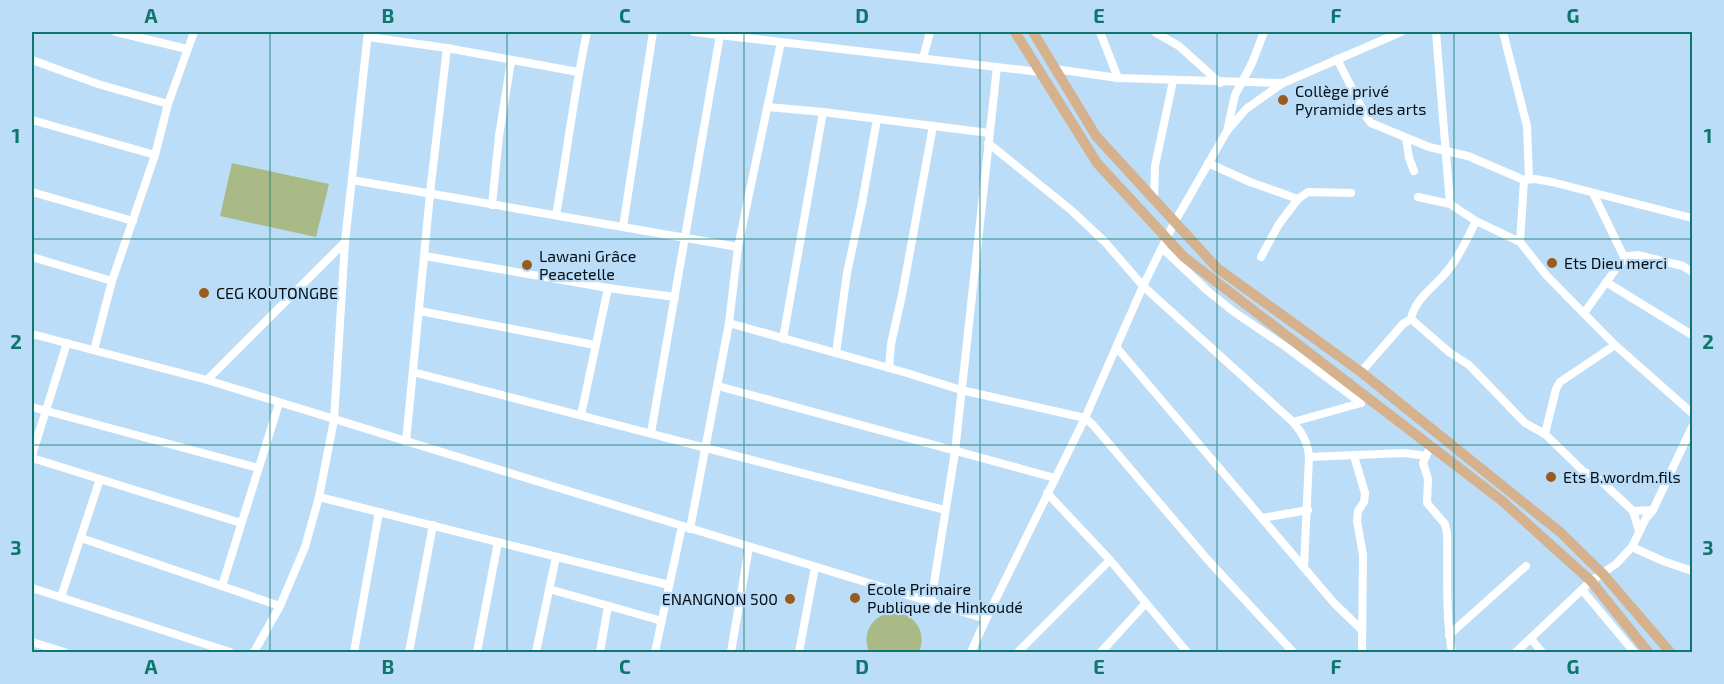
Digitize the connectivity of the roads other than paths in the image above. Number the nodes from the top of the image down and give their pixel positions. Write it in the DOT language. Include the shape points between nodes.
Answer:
graph roads {
  1 [pos="116,32"];
  2 [pos="194,32"];
  3 [pos="587,32"];
  4 [pos="653,32"];
  5 [pos="694,32"];
  6 [pos="930,32"];
  7 [pos="1015,32"];
  8 [pos="1033,32"];
  9 [pos="1100,32"];
  10 [pos="1264,32"];
  11 [pos="1401,32"];
  12 [pos="1436,32"];
  13 [pos="1503,32"];
  14 [pos="1156,33"];
  15 [pos="368,34"];
  16 [pos="720,35"];
  17 [pos="781,42"];
  18 [pos="447,48"];
  19 [pos="187,49"];
  20 [pos="923,58"];
  21 [pos="1337,59"];
  22 [pos="32,60"];
  23 [pos="510,61"];
  24 [pos="997,67"];
  25 [pos="1055,69"];
  26 [pos="578,72"];
  27 [pos="1039,72"];
  28 [pos="1118,78"];
  29 [pos="1173,81"];
  30 [pos="1220,82"];
  31 [pos="1242,83"];
  32 [pos="1283,83"];
  33 [pos="168,104"];
  34 [pos="768,107"];
  35 [pos="823,112"];
  36 [pos="877,119"];
  37 [pos="32,120"];
  38 [pos="933,126"];
  39 [pos="1227,131"];
  40 [pos="989,133"];
  41 [pos="1406,138"];
  42 [pos="988,143"];
  43 [pos="1445,152"];
  44 [pos="155,156"];
  45 [pos="1208,163"];
  46 [pos="1414,171"];
  47 [pos="352,180"];
  48 [pos="1526,180"];
  49 [pos="32,192"];
  50 [pos="1351,193"];
  51 [pos="1593,193"];
  52 [pos="430,195"];
  53 [pos="1418,197"];
  54 [pos="1298,199"];
  55 [pos="1154,201"];
  56 [pos="1450,204"];
  57 [pos="492,205"];
  58 [pos="556,215"];
  59 [pos="1692,217"];
  60 [pos="133,221"];
  61 [pos="1476,221"];
  62 [pos="1174,223"];
  63 [pos="623,227"];
  64 [pos="685,238"];
  65 [pos="345,242"];
  66 [pos="1520,242"];
  67 [pos="1165,243"];
  68 [pos="738,247"];
  69 [pos="425,256"];
  70 [pos="32,257"];
  71 [pos="1262,257"];
  72 [pos="1625,259"];
  73 [pos="1692,272"];
  74 [pos="112,281"];
  75 [pos="1606,282"];
  76 [pos="1143,286"];
  77 [pos="608,288"];
  78 [pos="675,297"];
  79 [pos="420,311"];
  80 [pos="1584,313"];
  81 [pos="1411,319"];
  82 [pos="729,323"];
  83 [pos="32,334"];
  84 [pos="1692,335"];
  85 [pos="783,339"];
  86 [pos="68,343"];
  87 [pos="595,345"];
  88 [pos="1615,345"];
  89 [pos="1118,348"];
  90 [pos="94,350"];
  91 [pos="836,353"];
  92 [pos="890,368"];
  93 [pos="413,372"];
  94 [pos="1361,372"];
  95 [pos="207,380"];
  96 [pos="718,386"];
  97 [pos="962,390"];
  98 [pos="279,403"];
  99 [pos="32,407"];
  100 [pos="45,412"];
  101 [pos="1692,413"];
  102 [pos="581,415"];
  103 [pos="1085,418"];
  104 [pos="334,420"];
  105 [pos="1293,422"];
  106 [pos="1692,427"];
  107 [pos="651,433"];
  108 [pos="1545,434"];
  109 [pos="406,442"];
  110 [pos="705,449"];
  111 [pos="1429,451"];
  112 [pos="955,452"];
  113 [pos="1354,456"];
  114 [pos="32,457"];
  115 [pos="1309,457"];
  116 [pos="258,468"];
  117 [pos="1055,478"];
  118 [pos="100,479"];
  119 [pos="1047,494"];
  120 [pos="319,496"];
  121 [pos="945,510"];
  122 [pos="1308,510"];
  123 [pos="1653,510"];
  124 [pos="1633,511"];
  125 [pos="379,512"];
  126 [pos="1262,518"];
  127 [pos="241,523"];
  128 [pos="432,525"];
  129 [pos="686,528"];
  130 [pos="1639,531"];
  131 [pos="81,538"];
  132 [pos="498,542"];
  133 [pos="749,547"];
  134 [pos="1632,547"];
  135 [pos="556,556"];
  136 [pos="1110,560"];
  137 [pos="1526,566"];
  138 [pos="815,567"];
  139 [pos="1304,567"];
  140 [pos="1692,571"];
  141 [pos="1603,574"];
  142 [pos="1591,581"];
  143 [pos="669,585"];
  144 [pos="222,586"];
  145 [pos="32,588"];
  146 [pos="549,588"];
  147 [pos="1583,591"];
  148 [pos="61,597"];
  149 [pos="931,602"];
  150 [pos="1145,604"];
  151 [pos="280,606"];
  152 [pos="608,606"];
  153 [pos="986,619"];
  154 [pos="662,621"];
  155 [pos="1362,630"];
  156 [pos="1449,635"];
  157 [pos="1531,639"];
  158 [pos="32,642"];
  159 [pos="64,652"];
  160 [pos="230,652"];
  161 [pos="254,652"];
  162 [pos="354,652"];
  163 [pos="409,652"];
  164 [pos="477,652"];
  165 [pos="536,652"];
  166 [pos="600,652"];
  167 [pos="655,652"];
  168 [pos="731,652"];
  169 [pos="799,652"];
  170 [pos="971,652"];
  171 [pos="1018,652"];
  172 [pos="1101,652"];
  173 [pos="1187,652"];
  174 [pos="1293,652"];
  175 [pos="1362,652"];
  176 [pos="1452,652"];
  177 [pos="1516,652"];
  178 [pos="1542,652"];
  179 [pos="1634,652"];
  180 [pos="1648,652"];
  181 [pos="1670,652"];
  1 -- 19 [label="street"];
  2 -- 19 [label="street"];
  3 -- 26 [label="street"];
  4 -- 63 [label="street"];
  5 -- 16 [label="street"];
  6 -- 20 [label="street"];
  7 -- 27 [label="main road"];
  8 -- 25 [label="main road"];
  9 -- 28 [label="street"];
  10 -- 31 [label="street"];
  11 -- 21 [label="street"];
  12 -- 43 [label="street"];
  13 -- 48 [label="street" via="1527,126"];
  14 -- 30 [label="street" via="1179,46"];
  15 -- 18 [label="street"];
  15 -- 47 [label="street"];
  16 -- 17 [label="street"];
  16 -- 64 [label="street"];
  17 -- 20 [label="street"];
  17 -- 34 [label="street"];
  18 -- 23 [label="street"];
  18 -- 52 [label="street"];
  19 -- 33 [label="street"];
  20 -- 24 [label="street"];
  21 -- 32 [label="street"];
  21 -- 41 [label="street" via="1368,121"];
  22 -- 33 [label="street"];
  23 -- 26 [label="street"];
  23 -- 57 [label="street"];
  24 -- 27 [label="street"];
  24 -- 40 [label="street"];
  25 -- 28 [label="street"];
  25 -- 55 [label="main road" via="1096,136"];
  26 -- 58 [label="street"];
  27 -- 67 [label="main road" via="1096,163"];
  28 -- 29 [label="street"];
  29 -- 30 [label="street"];
  29 -- 55 [label="street" via="1155,166"];
  30 -- 31 [label="street"];
  31 -- 32 [label="street"];
  31 -- 39 [label="street" via="1232,103"];
  32 -- 39 [label="street" via="1246,109"];
  33 -- 44 [label="street"];
  34 -- 35 [label="street"];
  34 -- 68 [label="street"];
  35 -- 36 [label="street"];
  35 -- 85 [label="street"];
  36 -- 38 [label="street"];
  36 -- 91 [label="street"];
  37 -- 44 [label="street"];
  38 -- 40 [label="street"];
  38 -- 92 [label="street" via="891,344"];
  39 -- 45 [label="street"];
  40 -- 42 [label="street"];
  41 -- 43 [label="street"];
  41 -- 46 [label="street"];
  42 -- 76 [label="street" via="1071,210"];
  42 -- 97 [label="street"];
  43 -- 48 [label="street" via="1468,156"];
  43 -- 56 [label="street"];
  44 -- 60 [label="street"];
  45 -- 54 [label="street"];
  45 -- 62 [label="street"];
  47 -- 52 [label="street"];
  47 -- 65 [label="street"];
  48 -- 51 [label="street"];
  48 -- 66 [label="street"];
  49 -- 60 [label="street"];
  50 -- 54 [label="street" via="1308,192"];
  51 -- 59 [label="street"];
  51 -- 72 [label="street"];
  52 -- 57 [label="street"];
  52 -- 69 [label="street"];
  53 -- 56 [label="street"];
  54 -- 71 [label="street"];
  55 -- 62 [label="main road"];
  56 -- 61 [label="street"];
  57 -- 58 [label="street"];
  58 -- 63 [label="street"];
  60 -- 74 [label="street"];
  61 -- 66 [label="street"];
  61 -- 81 [label="street" via="1448,270 1417,304"];
  62 -- 67 [label="street"];
  62 -- 94 [label="main road" via="1217,268"];
  63 -- 64 [label="street"];
  64 -- 68 [label="street"];
  64 -- 78 [label="street"];
  65 -- 95 [label="street"];
  65 -- 104 [label="street"];
  66 -- 80 [label="street"];
  67 -- 76 [label="street"];
  67 -- 105 [label="street" via="1226,306 1361,403"];
  67 -- 111 [label="main road"];
  68 -- 82 [label="street"];
  69 -- 77 [label="street"];
  69 -- 79 [label="street"];
  70 -- 74 [label="street"];
  72 -- 73 [label="street" via="1638,255 1683,266"];
  72 -- 75 [label="street"];
  74 -- 90 [label="street"];
  75 -- 80 [label="street"];
  75 -- 84 [label="street"];
  76 -- 89 [label="street"];
  76 -- 105 [label="street"];
  77 -- 78 [label="street"];
  77 -- 87 [label="street"];
  78 -- 107 [label="street"];
  79 -- 87 [label="street"];
  79 -- 93 [label="street"];
  80 -- 88 [label="street"];
  81 -- 94 [label="street"];
  81 -- 108 [label="street" via="1469,365 1525,423"];
  82 -- 85 [label="street"];
  82 -- 96 [label="street"];
  83 -- 86 [label="street"];
  85 -- 91 [label="street"];
  86 -- 90 [label="street"];
  86 -- 100 [label="street"];
  87 -- 102 [label="street"];
  88 -- 101 [label="street"];
  88 -- 108 [label="street" via="1560,382"];
  89 -- 103 [label="street"];
  89 -- 126 [label="street"];
  90 -- 95 [label="street"];
  91 -- 92 [label="street"];
  92 -- 97 [label="street"];
  93 -- 102 [label="street"];
  93 -- 109 [label="street"];
  94 -- 141 [label="main road" via="1560,532"];
  95 -- 98 [label="street"];
  96 -- 110 [label="street"];
  96 -- 112 [label="street"];
  97 -- 103 [label="street"];
  97 -- 112 [label="street"];
  98 -- 104 [label="street"];
  98 -- 116 [label="street"];
  99 -- 100 [label="street"];
  100 -- 114 [label="street"];
  100 -- 116 [label="street"];
  102 -- 107 [label="street"];
  103 -- 117 [label="street"];
  103 -- 174 [label="street"];
  104 -- 109 [label="street"];
  104 -- 120 [label="street"];
  105 -- 115 [label="street" via="1307,442"];
  106 -- 123 [label="street"];
  107 -- 110 [label="street"];
  108 -- 124 [label="street"];
  109 -- 129 [label="street"];
  110 -- 121 [label="street"];
  110 -- 129 [label="street"];
  111 -- 113 [label="street"];
  111 -- 142 [label="main road" via="1501,500"];
  111 -- 156 [label="street" via="1423,463 1428,479 1427,503 1445,524 1447,533"];
  112 -- 117 [label="street"];
  112 -- 121 [label="street"];
  113 -- 115 [label="street"];
  113 -- 155 [label="street" via="1365,493 1357,520 1363,555"];
  114 -- 118 [label="street"];
  115 -- 122 [label="street"];
  116 -- 127 [label="street"];
  117 -- 119 [label="street"];
  118 -- 127 [label="street"];
  118 -- 131 [label="street"];
  119 -- 136 [label="street"];
  119 -- 153 [label="street"];
  120 -- 125 [label="street"];
  120 -- 151 [label="street" via="305,547"];
  121 -- 149 [label="street"];
  122 -- 126 [label="street"];
  122 -- 139 [label="street"];
  123 -- 124 [label="street"];
  123 -- 130 [label="street"];
  124 -- 130 [label="street"];
  125 -- 128 [label="street"];
  125 -- 162 [label="street"];
  126 -- 139 [label="street"];
  127 -- 144 [label="street"];
  128 -- 132 [label="street"];
  128 -- 163 [label="street"];
  129 -- 133 [label="street"];
  129 -- 143 [label="street"];
  130 -- 134 [label="street"];
  131 -- 144 [label="street"];
  131 -- 148 [label="street"];
  132 -- 135 [label="street"];
  132 -- 164 [label="street"];
  133 -- 138 [label="street"];
  133 -- 168 [label="street"];
  134 -- 140 [label="street"];
  134 -- 141 [label="street"];
  135 -- 143 [label="street"];
  135 -- 146 [label="street"];
  136 -- 150 [label="street"];
  136 -- 171 [label="street"];
  137 -- 156 [label="street"];
  138 -- 149 [label="street"];
  138 -- 169 [label="street"];
  139 -- 155 [label="street"];
  141 -- 142 [label="street"];
  141 -- 181 [label="main road"];
  142 -- 147 [label="street"];
  142 -- 180 [label="main road"];
  143 -- 154 [label="street"];
  144 -- 151 [label="street"];
  145 -- 148 [label="street"];
  146 -- 152 [label="street"];
  146 -- 165 [label="street"];
  147 -- 157 [label="street"];
  147 -- 179 [label="street"];
  148 -- 160 [label="street"];
  149 -- 153 [label="street"];
  150 -- 172 [label="street"];
  150 -- 173 [label="street"];
  151 -- 161 [label="street"];
  152 -- 154 [label="street"];
  152 -- 166 [label="street"];
  153 -- 170 [label="street"];
  154 -- 167 [label="street"];
  155 -- 175 [label="street"];
  156 -- 176 [label="street"];
  157 -- 177 [label="street"];
  157 -- 178 [label="street"];
  158 -- 159 [label="street"];
}
